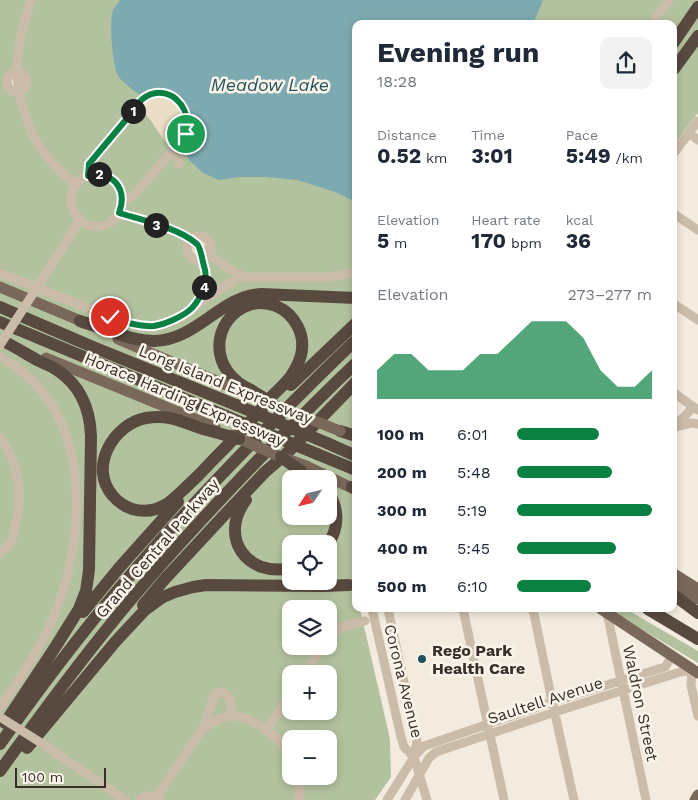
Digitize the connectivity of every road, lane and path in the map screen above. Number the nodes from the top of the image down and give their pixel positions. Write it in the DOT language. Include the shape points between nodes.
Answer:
graph roads {
  1 [pos="31,0"];
  2 [pos="668,0"];
  3 [pos="698,7"];
  4 [pos="655,20"];
  5 [pos="698,36"];
  6 [pos="677,38"];
  7 [pos="677,65"];
  8 [pos="17,77"];
  9 [pos="4,82"];
  10 [pos="18,92"];
  11 [pos="698,121"];
  12 [pos="689,134"];
  13 [pos="698,140"];
  14 [pos="677,149"];
  15 [pos="170,153"];
  16 [pos="179,164"];
  17 [pos="88,176"];
  18 [pos="75,185"];
  19 [pos="123,201"];
  20 [pos="119,213"];
  21 [pos="677,216"];
  22 [pos="80,219"];
  23 [pos="698,230"];
  24 [pos="190,240"];
  25 [pos="205,256"];
  26 [pos="0,273"];
  27 [pos="352,273"];
  28 [pos="246,277"];
  29 [pos="0,286"];
  30 [pos="352,298"];
  31 [pos="677,306"];
  32 [pos="0,307"];
  33 [pos="192,308"];
  34 [pos="698,320"];
  35 [pos="80,321"];
  36 [pos="0,322"];
  37 [pos="352,327"];
  38 [pos="0,328"];
  39 [pos="2,342"];
  40 [pos="352,344"];
  41 [pos="0,357"];
  42 [pos="89,359"];
  43 [pos="352,367"];
  44 [pos="352,386"];
  45 [pos="249,392"];
  46 [pos="352,392"];
  47 [pos="677,395"];
  48 [pos="269,402"];
  49 [pos="695,408"];
  50 [pos="259,413"];
  51 [pos="324,416"];
  52 [pos="677,423"];
  53 [pos="698,424"];
  54 [pos="677,426"];
  55 [pos="213,429"];
  56 [pos="340,431"];
  57 [pos="352,436"];
  58 [pos="0,438"];
  59 [pos="239,440"];
  60 [pos="352,454"];
  61 [pos="283,455"];
  62 [pos="303,468"];
  63 [pos="352,468"];
  64 [pos="196,478"];
  65 [pos="352,488"];
  66 [pos="0,553"];
  67 [pos="282,570"];
  68 [pos="677,576"];
  69 [pos="352,584"];
  70 [pos="677,587"];
  71 [pos="698,589"];
  72 [pos="677,597"];
  73 [pos="698,599"];
  74 [pos="677,608"];
  75 [pos="373,612"];
  76 [pos="389,612"];
  77 [pos="464,612"];
  78 [pos="534,612"];
  79 [pos="604,612"];
  80 [pos="606,612"];
  81 [pos="653,612"];
  82 [pos="698,614"];
  83 [pos="698,620"];
  84 [pos="365,621"];
  85 [pos="337,630"];
  86 [pos="698,639"];
  87 [pos="116,640"];
  88 [pos="56,646"];
  89 [pos="672,656"];
  90 [pos="664,667"];
  91 [pos="695,671"];
  92 [pos="665,677"];
  93 [pos="621,681"];
  94 [pos="623,690"];
  95 [pos="552,702"];
  96 [pos="0,707"];
  97 [pos="282,708"];
  98 [pos="554,712"];
  99 [pos="232,716"];
  100 [pos="698,716"];
  101 [pos="0,717"];
  102 [pos="488,724"];
  103 [pos="414,725"];
  104 [pos="203,728"];
  105 [pos="399,729"];
  106 [pos="267,730"];
  107 [pos="0,732"];
  108 [pos="490,735"];
  109 [pos="0,744"];
  110 [pos="282,745"];
  111 [pos="414,757"];
  112 [pos="0,771"];
  113 [pos="84,773"];
  114 [pos="420,776"];
  115 [pos="0,780"];
  116 [pos="300,785"];
  117 [pos="698,795"];
  118 [pos="158,799"];
  119 [pos="113,800"];
  120 [pos="125,800"];
  121 [pos="139,800"];
  122 [pos="299,800"];
  123 [pos="387,800"];
  124 [pos="405,800"];
  125 [pos="427,800"];
  126 [pos="504,800"];
  127 [pos="574,800"];
  128 [pos="646,800"];
  129 [pos="695,800"];
  1 -- 8 [label="street" via="18,54"];
  2 -- 4 [label="street"];
  3 -- 6 [label="highway"];
  5 -- 7 [label="highway"];
  8 -- 9 [label="street" via="9,76"];
  8 -- 10 [label="street"];
  8 -- 10 [label="street" via="24,75 27,81 25,88"];
  9 -- 10 [label="street"];
  10 -- 18 [label="street" via="36,140"];
  11 -- 12 [label="street"];
  12 -- 13 [label="street"];
  12 -- 14 [label="street"];
  15 -- 19 [label="street" via="134,196"];
  16 -- 17 [label="street" via="174,153 188,142 188,118 174,97 158,92 140,100 89,164"];
  17 -- 18 [label="street"];
  17 -- 19 [label="street" via="96,174 110,178 120,189"];
  18 -- 22 [label="street" via="71,199"];
  19 -- 20 [label="street"];
  20 -- 22 [label="street" via="101,225"];
  20 -- 24 [label="street" via="182,234"];
  21 -- 23 [label="street"];
  22 -- 39 [label="street, bridge"];
  24 -- 25 [label="street"];
  24 -- 25 [label="street" via="189,254 196,259"];
  24 -- 25 [label="street" via="197,236 208,240 210,247"];
  25 -- 28 [label="street"];
  25 -- 33 [label="street" via="206,281"];
  26 -- 33 [label="street" via="141,326 166,323"];
  27 -- 28 [label="street" via="330,278"];
  28 -- 33 [label="street" via="239,278"];
  29 -- 35 [label="main road, Horace Harding Expressway"];
  30 -- 35 [label="highway" via="252,295 232,303 185,333 159,340 133,339"];
  31 -- 34 [label="street"];
  32 -- 60 [label="highway, Long Island Expressway, bridge"];
  35 -- 45 [label="main road, Horace Harding Expressway"];
  36 -- 42 [label="highway, Long Island Expressway"];
  37 -- 50 [label="highway"];
  38 -- 42 [label="highway" via="42,346"];
  39 -- 55 [label="main road, Horace Harding Expressway"];
  39 -- 88 [label="highway" via="62,374 82,396 90,420 88,585 79,609"];
  40 -- 109 [label="highway, Grand Central Parkway" via="153,549 83,633"];
  41 -- 96 [label="street" via="31,379 53,406 68,444 76,497 72,553 58,605 34,656"];
  42 -- 63 [label="highway, Long Island Expressway, bridge"];
  43 -- 112 [label="highway, Grand Central Parkway" via="236,482 154,572 77,666"];
  44 -- 51 [label="highway"];
  45 -- 48 [label="highway, bridge"];
  45 -- 50 [label="highway" via="227,371 220,356 219,338 236,312 255,304 270,304 285,311 296,323 302,349 293,373"];
  46 -- 51 [label="highway"];
  47 -- 49 [label="street"];
  48 -- 56 [label="main road, Horace Harding Expressway, bridge"];
  49 -- 52 [label="street"];
  50 -- 64 [label="highway"];
  51 -- 61 [label="highway"];
  53 -- 54 [label="street"];
  55 -- 59 [label="highway, bridge"];
  55 -- 64 [label="highway" via="169,417 141,419 118,434 104,459 103,476 111,494 120,503 136,510 165,505"];
  56 -- 57 [label="highway"];
  58 -- 66 [label="street" via="12,457 19,487 18,516 11,543"];
  59 -- 61 [label="main road, Horace Harding Expressway, bridge"];
  61 -- 62 [label="highway, bridge"];
  61 -- 67 [label="highway" via="243,504 234,530 242,553 252,562 270,570"];
  61 -- 87 [label="highway" via="195,546"];
  62 -- 65 [label="main road"];
  64 -- 88 [label="highway"];
  68 -- 71 [label="main road"];
  69 -- 87 [label="highway" via="219,584 187,588 150,605"];
  70 -- 73 [label="main road"];
  72 -- 82 [label="highway"];
  74 -- 83 [label="highway"];
  75 -- 105 [label="street, Corona Avenue"];
  76 -- 103 [label="street, Corona Avenue"];
  77 -- 102 [label="street"];
  78 -- 95 [label="street"];
  79 -- 93 [label="street, Waldron Street"];
  80 -- 89 [label="main road"];
  81 -- 86 [label="highway"];
  84 -- 85 [label="street"];
  87 -- 115 [label="highway"];
  88 -- 107 [label="highway"];
  89 -- 90 [label="street"];
  89 -- 91 [label="main road"];
  90 -- 92 [label="street"];
  90 -- 93 [label="street, Saultell Avenue"];
  91 -- 92 [label="street, Saultell Avenue"];
  91 -- 100 [label="street" via="692,685"];
  92 -- 94 [label="street, Saultell Avenue"];
  93 -- 94 [label="street, Waldron Street"];
  93 -- 95 [label="street, Saultell Avenue"];
  94 -- 98 [label="street, Saultell Avenue"];
  94 -- 128 [label="street, Waldron Street"];
  95 -- 98 [label="street"];
  95 -- 102 [label="street, Saultell Avenue"];
  97 -- 106 [label="street"];
  98 -- 108 [label="street, Saultell Avenue"];
  98 -- 127 [label="street"];
  99 -- 104 [label="street"];
  99 -- 104 [label="street" via="230,698 218,692"];
  99 -- 106 [label="street"];
  101 -- 113 [label="street, bridge"];
  102 -- 108 [label="street"];
  102 -- 111 [label="street, Saultell Avenue" via="424,746"];
  103 -- 105 [label="street"];
  103 -- 111 [label="street, Corona Avenue" via="417,741"];
  104 -- 118 [label="street"];
  105 -- 111 [label="street, Corona Avenue" via="404,747"];
  106 -- 110 [label="street"];
  108 -- 114 [label="street, Saultell Avenue" via="436,752"];
  108 -- 126 [label="street"];
  111 -- 114 [label="street, Corona Avenue"];
  111 -- 123 [label="street"];
  113 -- 119 [label="street"];
  113 -- 120 [label="street"];
  114 -- 124 [label="street, Saultell Avenue"];
  114 -- 125 [label="street, Corona Avenue"];
  116 -- 122 [label="street"];
  117 -- 129 [label="main road"];
  118 -- 121 [label="street" via="145,796"];
}
